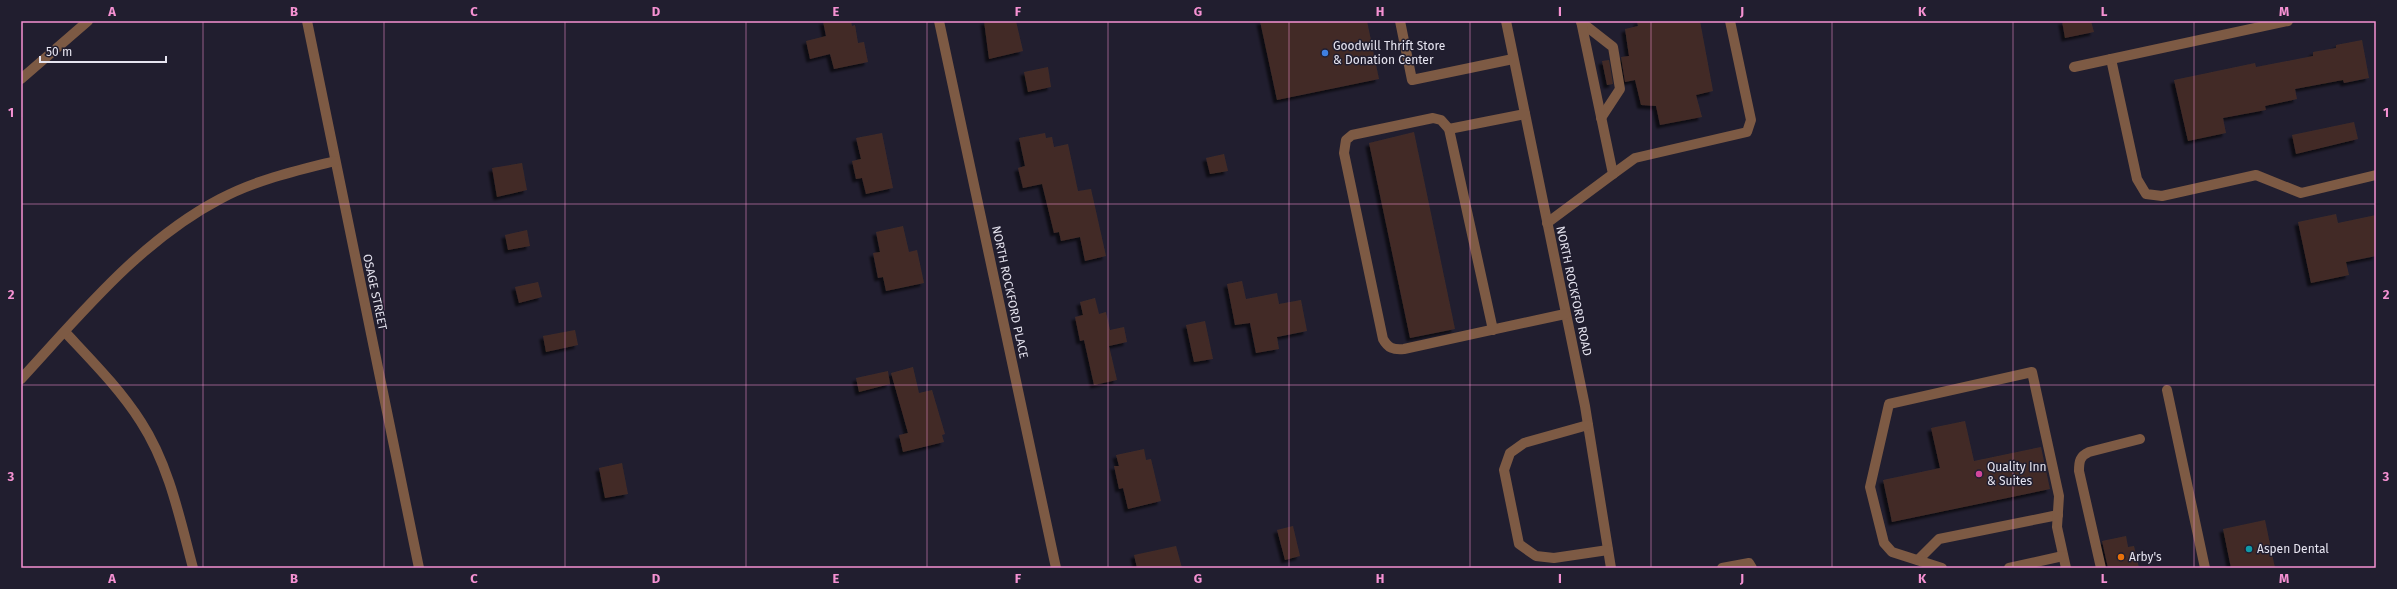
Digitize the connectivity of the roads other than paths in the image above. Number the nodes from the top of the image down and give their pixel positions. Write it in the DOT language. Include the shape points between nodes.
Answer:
graph roads {
  1 [pos="88,21"];
  2 [pos="307,21"];
  3 [pos="939,21"];
  4 [pos="1400,21"];
  5 [pos="1506,21"];
  6 [pos="1581,21"];
  7 [pos="1730,21"];
  8 [pos="2288,21"];
  9 [pos="1513,58"];
  10 [pos="2111,60"];
  11 [pos="2074,67"];
  12 [pos="21,79"];
  13 [pos="1525,114"];
  14 [pos="1601,118"];
  15 [pos="1449,129"];
  16 [pos="335,161"];
  17 [pos="1613,174"];
  18 [pos="2376,175"];
  19 [pos="1547,223"];
  20 [pos="1565,314"];
  21 [pos="1493,330"];
  22 [pos="64,332"];
  23 [pos="21,379"];
  24 [pos="2167,390"];
  25 [pos="1588,425"];
  26 [pos="2140,439"];
  27 [pos="2058,515"];
  28 [pos="1608,550"];
  29 [pos="2063,556"];
  30 [pos="1918,560"];
  31 [pos="193,568"];
  32 [pos="419,568"];
  33 [pos="1056,568"];
  34 [pos="1611,568"];
  35 [pos="1722,568"];
  36 [pos="1752,568"];
  37 [pos="1942,568"];
  38 [pos="2009,568"];
  39 [pos="2066,568"];
  40 [pos="2101,568"];
  41 [pos="2205,568"];
  1 -- 12 [label="street"];
  2 -- 16 [label="street, OSAGE STREET"];
  3 -- 33 [label="street, NORTH ROCKFORD PLACE"];
  4 -- 9 [label="street" via="1412,80"];
  5 -- 9 [label="street, NORTH ROCKFORD ROAD"];
  6 -- 14 [label="street"];
  6 -- 14 [label="street" via="1613,47 1620,89"];
  7 -- 17 [label="street" via="1751,120 1747,132 1635,158"];
  8 -- 10 [label="street"];
  9 -- 13 [label="street, NORTH ROCKFORD ROAD"];
  10 -- 11 [label="street"];
  10 -- 18 [label="street" via="2138,179 2146,194 2162,196 2256,175 2301,193"];
  13 -- 15 [label="street"];
  13 -- 19 [label="street, NORTH ROCKFORD ROAD"];
  14 -- 17 [label="street"];
  15 -- 21 [label="street"];
  15 -- 21 [label="street" via="1441,120 1433,118 1352,135 1346,140 1344,147 1383,339 1387,346 1399,350"];
  16 -- 22 [label="street" via="280,175 220,198 164,235 111,282"];
  16 -- 32 [label="street, OSAGE STREET"];
  17 -- 19 [label="street"];
  19 -- 20 [label="street, NORTH ROCKFORD ROAD"];
  20 -- 21 [label="street"];
  20 -- 25 [label="street, NORTH ROCKFORD ROAD"];
  22 -- 23 [label="street"];
  22 -- 31 [label="street" via="114,385 142,423 161,462"];
  24 -- 41 [label="street"];
  25 -- 28 [label="street, NORTH ROCKFORD ROAD"];
  25 -- 28 [label="street" via="1524,443 1510,453 1504,470 1519,544 1536,556 1554,558"];
  26 -- 40 [label="street" via="2089,452 2082,455 2079,462"];
  27 -- 29 [label="street" via="2057,527"];
  27 -- 30 [label="street" via="1939,539"];
  27 -- 30 [label="street" via="2059,496 2032,372 1889,404 1870,487 1884,542 1892,552"];
  28 -- 34 [label="street, NORTH ROCKFORD ROAD"];
  29 -- 38 [label="street"];
  29 -- 39 [label="street"];
  30 -- 37 [label="street"];
  35 -- 36 [label="street" via="1749,563"];
}
